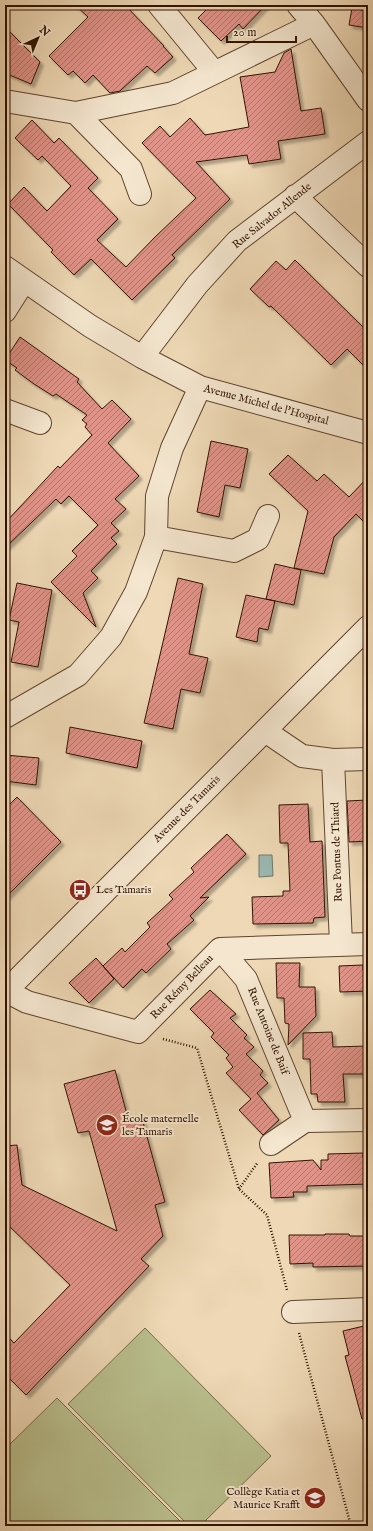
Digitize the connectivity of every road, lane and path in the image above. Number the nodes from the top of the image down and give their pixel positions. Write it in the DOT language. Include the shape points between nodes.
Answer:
graph roads {
  1 [pos="159,5"];
  2 [pos="298,5"];
  3 [pos="314,24"];
  4 [pos="214,72"];
  5 [pos="5,100"];
  6 [pos="368,100"];
  7 [pos="76,113"];
  8 [pos="368,142"];
  9 [pos="140,194"];
  10 [pos="295,196"];
  11 [pos="368,266"];
  12 [pos="5,267"];
  13 [pos="24,281"];
  14 [pos="5,311"];
  15 [pos="142,357"];
  16 [pos="200,387"];
  17 [pos="5,410"];
  18 [pos="40,423"];
  19 [pos="368,433"];
  20 [pos="268,516"];
  21 [pos="156,537"];
  22 [pos="368,627"];
  23 [pos="5,717"];
  24 [pos="265,731"];
  25 [pos="368,759"];
  26 [pos="333,760"];
  27 [pos="341,944"];
  28 [pos="368,944"];
  29 [pos="220,949"];
  30 [pos="6,991"];
  31 [pos="138,1032"];
  32 [pos="368,1120"];
  33 [pos="305,1121"];
  34 [pos="271,1144"];
  35 [pos="239,1189"];
  36 [pos="368,1309"];
  37 [pos="293,1312"];
  38 [pos="351,1526"];
  1 -- 4 [label="street"];
  2 -- 3 [label="street"];
  3 -- 4 [label="street"];
  3 -- 6 [label="street"];
  4 -- 7 [label="street" via="173,93"];
  5 -- 7 [label="street"];
  7 -- 9 [label="street" via="130,169"];
  8 -- 10 [label="street, Rue Salvador Allende"];
  10 -- 11 [label="street"];
  10 -- 15 [label="street, Rue Salvador Allende" via="237,241 197,285"];
  12 -- 13 [label="street, Avenue Michel de l'Hospital"];
  13 -- 14 [label="street"];
  13 -- 15 [label="street, Avenue Michel de l'Hospital" via="90,326"];
  15 -- 16 [label="street, Avenue Michel de l'Hospital"];
  16 -- 19 [label="street, Avenue Michel de l'Hospital"];
  16 -- 21 [label="street" via="172,448 157,496"];
  17 -- 18 [label="street"];
  20 -- 21 [label="street" via="258,539 234,550"];
  21 -- 23 [label="street" via="136,592 111,637 78,675"];
  22 -- 24 [label="street, Avenue des Tamaris"];
  24 -- 26 [label="street" via="302,756"];
  24 -- 30 [label="street, Avenue des Tamaris"];
  25 -- 26 [label="street"];
  26 -- 27 [label="street, Rue Pontus de Thiard"];
  27 -- 28 [label="street, Rue Rémy Belleau"];
  27 -- 29 [label="street, Rue Rémy Belleau"];
  29 -- 31 [label="street, Rue Rémy Belleau"];
  29 -- 33 [label="street, Rue Antoine de Baif" via="246,979"];
  30 -- 31 [label="street" via="26,1002"];
  31 -- 35 [label="path" via="197,1048"];
  32 -- 33 [label="street"];
  33 -- 34 [label="street"];
  34 -- 35 [label="path"];
  35 -- 37 [label="path" via="267,1215"];
  36 -- 37 [label="street"];
  37 -- 38 [label="path"];
}
